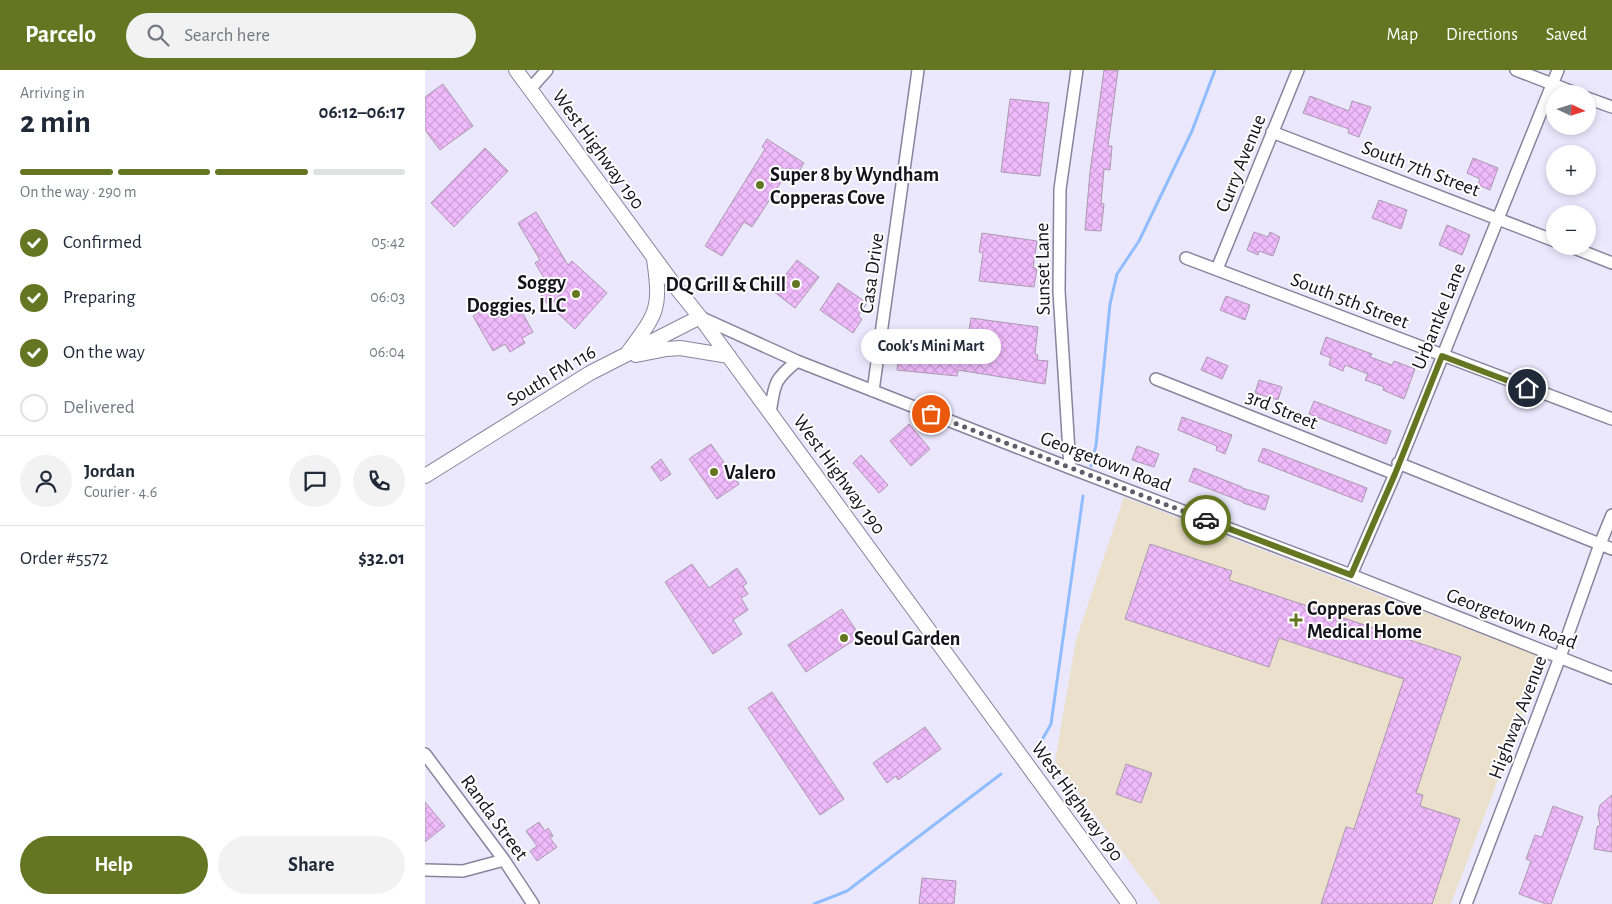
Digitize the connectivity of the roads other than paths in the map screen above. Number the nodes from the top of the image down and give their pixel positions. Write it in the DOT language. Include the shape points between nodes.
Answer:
graph roads {
  1 [pos="516,70"];
  2 [pos="547,70"];
  3 [pos="918,70"];
  4 [pos="1077,70"];
  5 [pos="1298,70"];
  6 [pos="1516,70"];
  7 [pos="1558,70"];
  8 [pos="1552,84"];
  9 [pos="530,88"];
  10 [pos="1596,101"];
  11 [pos="1612,107"];
  12 [pos="1273,132"];
  13 [pos="1499,218"];
  14 [pos="1546,236"];
  15 [pos="1592,255"];
  16 [pos="654,258"];
  17 [pos="1186,258"];
  18 [pos="1612,263"];
  19 [pos="1217,270"];
  20 [pos="701,317"];
  21 [pos="729,356"];
  22 [pos="1442,356"];
  23 [pos="622,357"];
  24 [pos="797,362"];
  25 [pos="1157,379"];
  26 [pos="873,391"];
  27 [pos="770,413"];
  28 [pos="1612,419"];
  29 [pos="1070,468"];
  30 [pos="1397,468"];
  31 [pos="425,476"];
  32 [pos="1612,515"];
  33 [pos="1600,544"];
  34 [pos="1612,549"];
  35 [pos="1351,575"];
  36 [pos="1560,657"];
  37 [pos="1612,678"];
  38 [pos="425,754"];
  39 [pos="503,860"];
  40 [pos="425,870"];
  41 [pos="533,904"];
  42 [pos="1129,904"];
  43 [pos="1465,904"];
  1 -- 9 [label="main road, West Highway 190"];
  2 -- 9 [label="street"];
  3 -- 26 [label="street, Casa Drive"];
  4 -- 29 [label="street, Sunset Lane" via="1060,189 1059,291"];
  5 -- 12 [label="street, Curry Avenue"];
  6 -- 8 [label="street"];
  7 -- 8 [label="street, Urbantke Lane"];
  8 -- 13 [label="street, Urbantke Lane"];
  9 -- 16 [label="main road, West Highway 190"];
  10 -- 11 [label="street"];
  12 -- 13 [label="street, South 7th Street"];
  12 -- 19 [label="street, Curry Avenue"];
  13 -- 14 [label="street, South 7th Street"];
  13 -- 22 [label="street, Urbantke Lane"];
  15 -- 18 [label="street"];
  16 -- 20 [label="main road, West Highway 190"];
  16 -- 23 [label="main road" via="658,293 655,313"];
  17 -- 19 [label="street, South 5th Street"];
  19 -- 22 [label="street, South 5th Street"];
  20 -- 21 [label="main road, West Highway 190"];
  20 -- 23 [label="main road, South FM 116"];
  20 -- 24 [label="street, Georgetown Road"];
  21 -- 23 [label="main road" via="680,348"];
  21 -- 27 [label="main road, West Highway 190"];
  22 -- 28 [label="street, South 5th Street"];
  22 -- 30 [label="street, Urbantke Lane"];
  23 -- 31 [label="main road, South FM 116" via="562,390"];
  24 -- 26 [label="street, Georgetown Road"];
  24 -- 27 [label="street" via="780,376 774,386"];
  25 -- 30 [label="street, 3rd Street"];
  26 -- 29 [label="street, Georgetown Road"];
  27 -- 42 [label="main road, West Highway 190"];
  29 -- 35 [label="street, Georgetown Road"];
  30 -- 33 [label="street, 3rd Street"];
  30 -- 35 [label="street, Urbantke Lane"];
  32 -- 33 [label="street, Highway Avenue"];
  33 -- 34 [label="street, 3rd Street"];
  33 -- 36 [label="street, Highway Avenue"];
  35 -- 36 [label="street, Georgetown Road"];
  36 -- 37 [label="street, Georgetown Road"];
  36 -- 43 [label="street, Highway Avenue"];
  38 -- 39 [label="street, Randa Street"];
  39 -- 40 [label="street" via="463,871"];
  39 -- 41 [label="street, Randa Street"];
}
